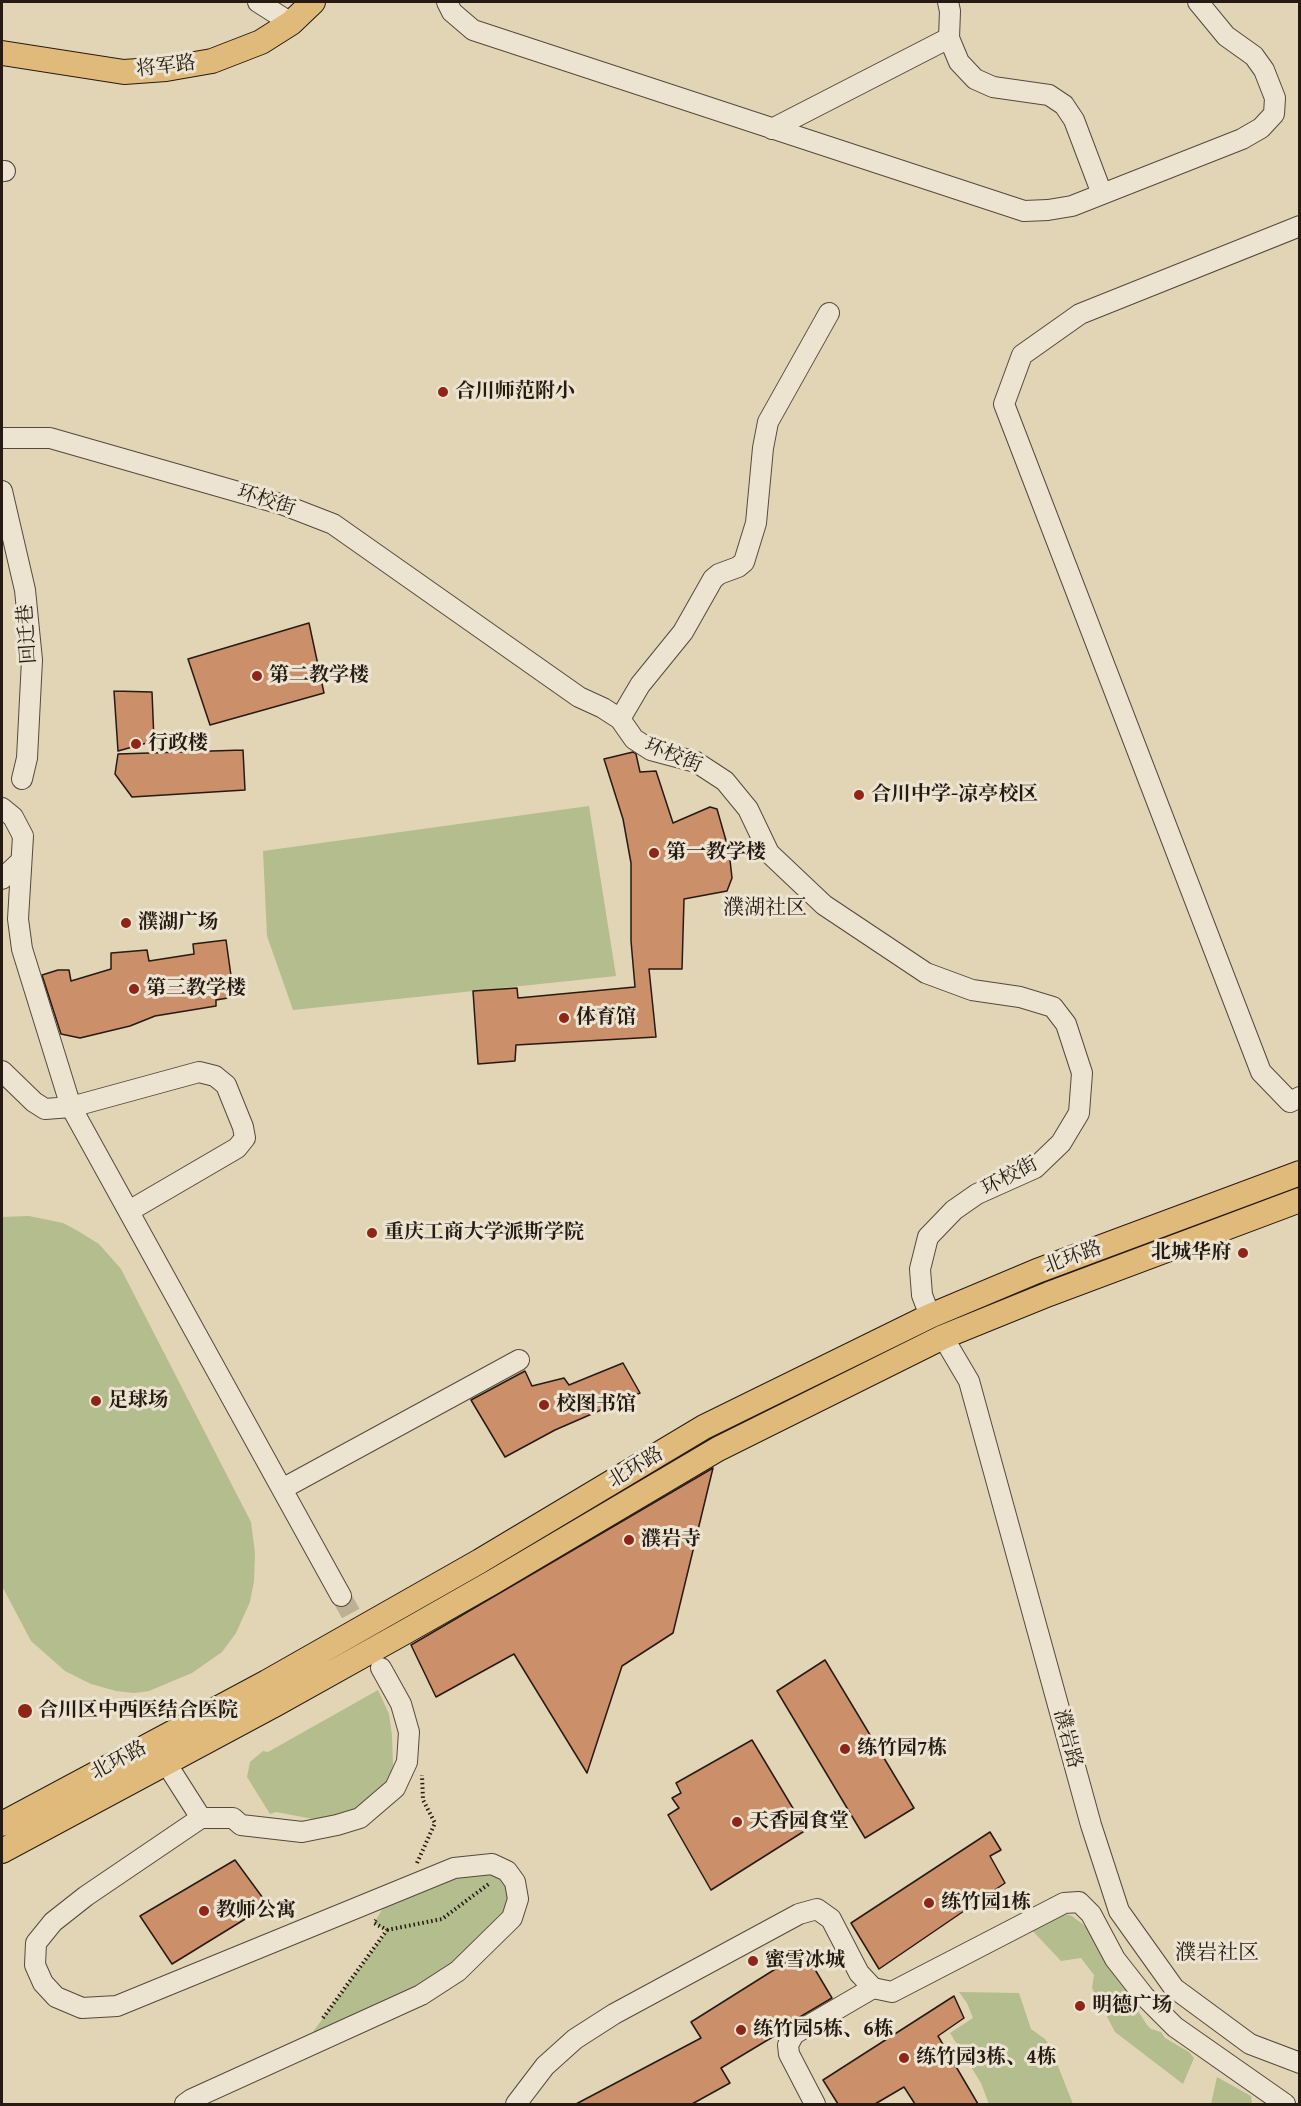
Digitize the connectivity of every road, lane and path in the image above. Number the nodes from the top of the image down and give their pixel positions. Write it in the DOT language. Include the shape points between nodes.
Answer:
graph roads {
  1 [pos="258,2"];
  2 [pos="313,2"];
  3 [pos="447,2"];
  4 [pos="948,2"];
  5 [pos="1198,2"];
  6 [pos="291,23"];
  7 [pos="949,38"];
  8 [pos="6,56"];
  9 [pos="772,129"];
  10 [pos="1102,194"];
  11 [pos="1299,226"];
  12 [pos="829,313"];
  13 [pos="2,438"];
  14 [pos="2,491"];
  15 [pos="620,719"];
  16 [pos="22,779"];
  17 [pos="2,808"];
  18 [pos="21,861"];
  19 [pos="2,879"];
  20 [pos="2,1071"];
  21 [pos="1299,1097"];
  22 [pos="72,1107"];
  23 [pos="1299,1173"];
  24 [pos="1299,1200"];
  25 [pos="129,1210"];
  26 [pos="930,1316"];
  27 [pos="943,1337"];
  28 [pos="519,1360"];
  29 [pos="282,1489"];
  30 [pos="341,1596"];
  31 [pos="381,1668"];
  32 [pos="408,1755"];
  33 [pos="166,1763"];
  34 [pos="201,1818"];
  35 [pos="2,1824"];
  36 [pos="2,1851"];
  37 [pos="507,1871"];
  38 [pos="397,1891"];
  39 [pos="387,1930"];
  40 [pos="873,1988"];
  41 [pos="310,2046"];
  42 [pos="1299,2063"];
  43 [pos="185,2104"];
  44 [pos="516,2104"];
  45 [pos="815,2104"];
  46 [pos="1285,2104"];
  1 -- 6 [label="street"];
  2 -- 6 [label="main road, 将军路"];
  3 -- 9 [label="street" via="452,12 473,30"];
  4 -- 7 [label="street"];
  5 -- 10 [label="street" via="1226,36 1254,56 1264,70 1275,98 1274,114 1261,128 1242,139"];
  6 -- 8 [label="main road, 将军路" via="261,42 212,61 166,69 124,72"];
  7 -- 9 [label="street"];
  7 -- 10 [label="street" via="959,62 975,79 993,87 1049,94 1064,105 1074,120"];
  9 -- 10 [label="street" via="1024,211 1072,206"];
  11 -- 21 [label="street" via="1080,314 1022,355 1004,404 1261,1072 1290,1102"];
  12 -- 15 [label="street" via="768,422 756,523 744,562 713,579 683,632 640,684"];
  13 -- 15 [label="street, 环校街" via="50,438 284,505 333,524 579,697"];
  14 -- 16 [label="street, 回迁巷" via="25,590 32,660 27,758"];
  15 -- 26 [label="street, 环校街" via="633,739 651,750 696,762 725,781 748,809 769,853 824,905 926,973 972,990 1020,997 1053,1007 1066,1024 1082,1073 1079,1113 1061,1143 1035,1168 977,1194 954,1210 928,1237 920,1269 922,1295"];
  17 -- 18 [label="street" via="13,818 22,836"];
  18 -- 19 [label="street"];
  18 -- 22 [label="street" via="18,919 22,949"];
  20 -- 22 [label="street" via="45,1109"];
  22 -- 25 [label="street"];
  22 -- 25 [label="street" via="199,1072 215,1076 226,1085 245,1138 237,1148"];
  23 -- 26 [label="main road, 北环路" via="1037,1271"];
  24 -- 27 [label="main road, 北环路"];
  25 -- 29 [label="street"];
  26 -- 35 [label="main road, 北环路" via="704,1427 267,1682"];
  27 -- 33 [label="main road, 北环路" via="718,1449 493,1582"];
  27 -- 42 [label="street, 濮岩路" via="969,1382 1091,1825 1119,1911 1174,1988 1250,2044"];
  28 -- 29 [label="street"];
  29 -- 30 [label="street"];
  31 -- 32 [label="street" via="404,1713 409,1732"];
  32 -- 34 [label="street" via="395,1788 360,1818 338,1825 302,1832 241,1825 233,1818"];
  32 -- 38 [label="path" via="422,1771 423,1800 435,1823"];
  33 -- 34 [label="street"];
  33 -- 36 [label="main road, 北环路"];
  34 -- 38 [label="street" via="53,1922 36,1943 35,1965 43,1983 56,1997 82,2008 117,2006"];
  37 -- 38 [label="street" via="492,1864 454,1868"];
  37 -- 39 [label="path" via="442,1918"];
  37 -- 41 [label="street" via="515,1882 518,1899 512,1918 458,1971 421,1995"];
  38 -- 39 [label="path" via="374,1923"];
  39 -- 41 [label="path" via="307,2040"];
  40 -- 44 [label="street" via="859,1973 831,1919 817,1909 799,1914 575,2039 545,2066"];
  40 -- 45 [label="street" via="794,2034 788,2045"];
  40 -- 46 [label="street" via="892,1992 1064,1903 1079,1902 1091,1914 1115,1959 1159,2012"];
  41 -- 43 [label="street"];
}
